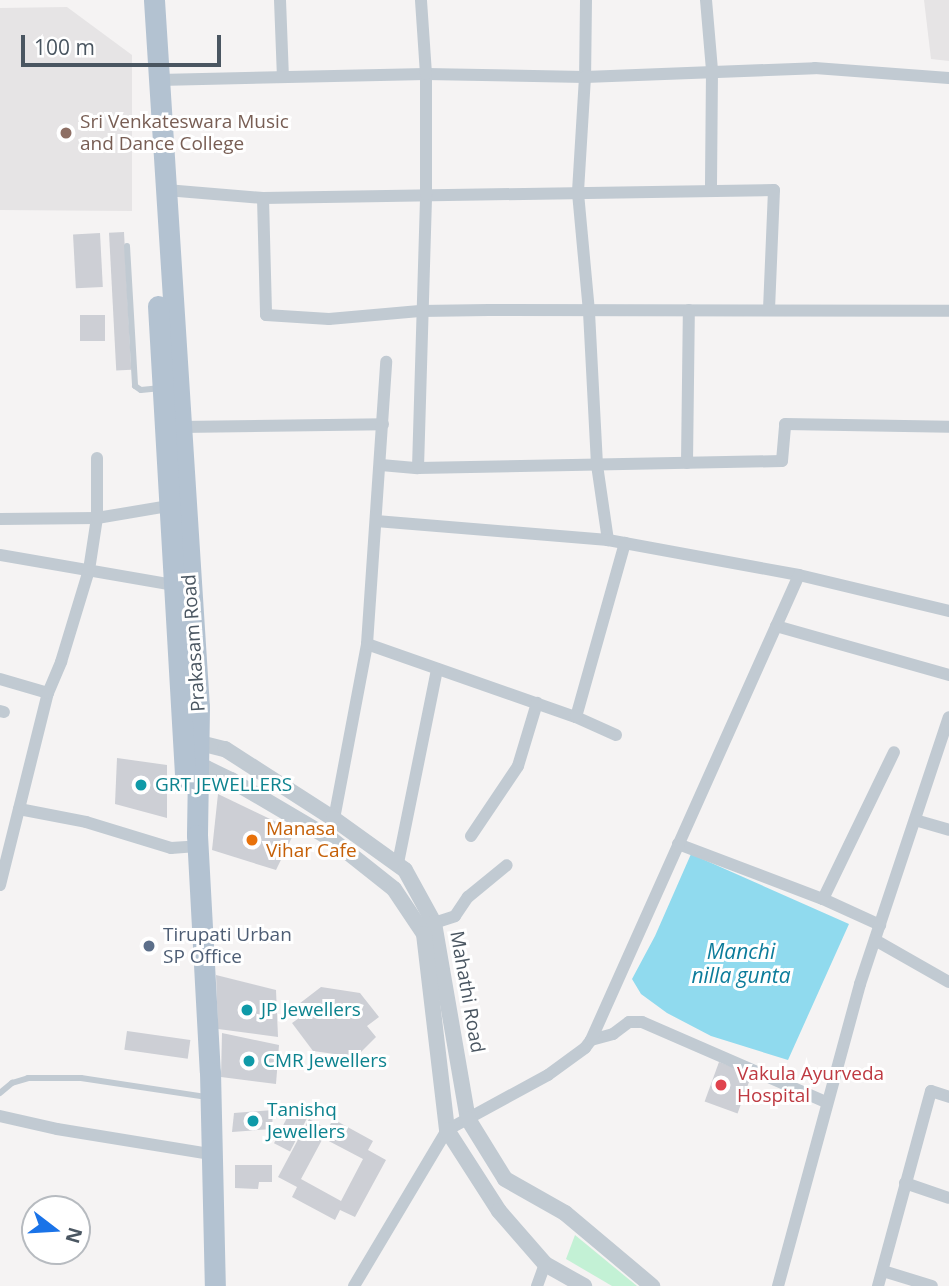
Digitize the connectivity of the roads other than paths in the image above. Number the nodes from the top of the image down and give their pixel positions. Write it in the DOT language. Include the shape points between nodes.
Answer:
graph roads {
  1 [pos="140,0"];
  2 [pos="153,0"];
  3 [pos="280,0"];
  4 [pos="421,0"];
  5 [pos="586,0"];
  6 [pos="706,0"];
  7 [pos="712,69"];
  8 [pos="426,74"];
  9 [pos="283,77"];
  10 [pos="585,77"];
  11 [pos="949,78"];
  12 [pos="159,80"];
  13 [pos="166,190"];
  14 [pos="711,190"];
  15 [pos="578,193"];
  16 [pos="426,194"];
  17 [pos="262,198"];
  18 [pos="127,246"];
  19 [pos="769,309"];
  20 [pos="689,310"];
  21 [pos="420,311"];
  22 [pos="949,311"];
  23 [pos="589,312"];
  24 [pos="386,362"];
  25 [pos="162,388"];
  26 [pos="383,424"];
  27 [pos="180,427"];
  28 [pos="949,427"];
  29 [pos="97,458"];
  30 [pos="687,463"];
  31 [pos="381,465"];
  32 [pos="597,465"];
  33 [pos="418,468"];
  34 [pos="169,506"];
  35 [pos="97,518"];
  36 [pos="0,519"];
  37 [pos="376,522"];
  38 [pos="608,540"];
  39 [pos="625,543"];
  40 [pos="0,555"];
  41 [pos="89,570"];
  42 [pos="799,575"];
  43 [pos="174,585"];
  44 [pos="949,611"];
  45 [pos="776,626"];
  46 [pos="367,644"];
  47 [pos="437,669"];
  48 [pos="949,675"];
  49 [pos="0,679"];
  50 [pos="48,693"];
  51 [pos="537,703"];
  52 [pos="949,717"];
  53 [pos="576,718"];
  54 [pos="616,735"];
  55 [pos="192,741"];
  56 [pos="894,752"];
  57 [pos="192,765"];
  58 [pos="19,809"];
  59 [pos="334,819"];
  60 [pos="915,820"];
  61 [pos="949,830"];
  62 [pos="471,836"];
  63 [pos="678,844"];
  64 [pos="187,847"];
  65 [pos="5,848"];
  66 [pos="398,863"];
  67 [pos="507,865"];
  68 [pos="0,885"];
  69 [pos="823,899"];
  70 [pos="434,923"];
  71 [pos="880,925"];
  72 [pos="875,940"];
  73 [pos="949,982"];
  74 [pos="590,1040"];
  75 [pos="0,1093"];
  76 [pos="205,1097"];
  77 [pos="949,1097"];
  78 [pos="826,1102"];
  79 [pos="0,1116"];
  80 [pos="468,1119"];
  81 [pos="447,1130"];
  82 [pos="203,1153"];
  83 [pos="905,1183"];
  84 [pos="949,1198"];
  85 [pos="545,1264"];
  86 [pos="883,1271"];
  87 [pos="206,1286"];
  88 [pos="215,1286"];
  89 [pos="354,1286"];
  90 [pos="537,1286"];
  91 [pos="584,1286"];
  92 [pos="652,1286"];
  93 [pos="778,1286"];
  94 [pos="878,1286"];
  95 [pos="932,1286"];
  1 -- 25 [label="main road, Prakasam Road"];
  2 -- 12 [label="main road, Prakasam Road"];
  3 -- 9 [label="street"];
  4 -- 8 [label="street"];
  5 -- 10 [label="street"];
  6 -- 7 [label="street"];
  7 -- 10 [label="street"];
  7 -- 11 [label="street" via="815,68"];
  7 -- 14 [label="street"];
  8 -- 9 [label="street"];
  8 -- 10 [label="street"];
  8 -- 16 [label="street"];
  9 -- 12 [label="street"];
  10 -- 15 [label="street"];
  12 -- 13 [label="main road, Prakasam Road"];
  13 -- 17 [label="street"];
  13 -- 27 [label="main road, Prakasam Road"];
  14 -- 15 [label="street"];
  14 -- 19 [label="street" via="774,190"];
  15 -- 16 [label="street"];
  15 -- 23 [label="street"];
  16 -- 17 [label="street"];
  16 -- 21 [label="street"];
  17 -- 21 [label="street" via="266,315 329,319"];
  18 -- 25 [label="lane" via="135,386 141,390"];
  19 -- 20 [label="street"];
  19 -- 22 [label="street"];
  20 -- 23 [label="street"];
  20 -- 30 [label="street"];
  21 -- 23 [label="street"];
  21 -- 33 [label="street"];
  23 -- 32 [label="street"];
  24 -- 26 [label="street"];
  25 -- 34 [label="main road, Prakasam Road"];
  26 -- 27 [label="street"];
  26 -- 31 [label="street"];
  27 -- 55 [label="main road, Prakasam Road"];
  28 -- 30 [label="street" via="785,424 782,461"];
  29 -- 35 [label="street"];
  30 -- 32 [label="street"];
  31 -- 33 [label="street"];
  31 -- 37 [label="street"];
  32 -- 33 [label="street"];
  32 -- 38 [label="street"];
  34 -- 35 [label="street"];
  34 -- 43 [label="main road, Prakasam Road"];
  35 -- 36 [label="street"];
  35 -- 41 [label="street"];
  37 -- 38 [label="street"];
  37 -- 46 [label="street"];
  38 -- 39 [label="street"];
  39 -- 42 [label="street"];
  39 -- 53 [label="street"];
  40 -- 41 [label="street"];
  41 -- 43 [label="street"];
  41 -- 50 [label="street"];
  42 -- 44 [label="street"];
  42 -- 45 [label="street"];
  43 -- 55 [label="main road, Prakasam Road"];
  45 -- 48 [label="street"];
  45 -- 63 [label="street"];
  46 -- 47 [label="street"];
  46 -- 59 [label="street"];
  47 -- 51 [label="street"];
  47 -- 66 [label="street"];
  49 -- 50 [label="street"];
  50 -- 58 [label="street"];
  51 -- 53 [label="street"];
  51 -- 62 [label="street" via="518,766"];
  52 -- 60 [label="street"];
  53 -- 54 [label="street"];
  55 -- 57 [label="main road, Prakasam Road"];
  55 -- 59 [label="street, Mahathi Road" via="225,749"];
  56 -- 69 [label="street"];
  57 -- 64 [label="main road, Prakasam Road"];
  57 -- 76 [label="main road, Prakasam Road"];
  57 -- 81 [label="street, Mahathi Road" via="231,780 331,839 394,889 424,934"];
  58 -- 64 [label="street" via="86,822 171,848"];
  58 -- 65 [label="street"];
  59 -- 66 [label="street, Mahathi Road"];
  60 -- 61 [label="street"];
  60 -- 71 [label="street"];
  63 -- 69 [label="street"];
  63 -- 74 [label="street"];
  64 -- 76 [label="main road, Prakasam Road"];
  65 -- 68 [label="street"];
  66 -- 70 [label="street, Mahathi Road"];
  67 -- 70 [label="street" via="468,897 455,916"];
  69 -- 71 [label="street"];
  70 -- 80 [label="street, Mahathi Road"];
  71 -- 72 [label="street"];
  72 -- 73 [label="street"];
  72 -- 78 [label="street"];
  74 -- 78 [label="street" via="605,1038 629,1022 642,1022"];
  74 -- 80 [label="street" via="548,1074"];
  75 -- 76 [label="lane" via="28,1078 81,1079"];
  76 -- 82 [label="main road, Prakasam Road"];
  76 -- 88 [label="main road, Prakasam Road"];
  77 -- 83 [label="street" via="932,1091"];
  78 -- 93 [label="street"];
  79 -- 82 [label="street"];
  80 -- 81 [label="street"];
  80 -- 92 [label="street, Mahathi Road" via="505,1179 565,1213"];
  81 -- 85 [label="street, Mahathi Road" via="499,1212"];
  81 -- 89 [label="street"];
  82 -- 87 [label="main road, Prakasam Road"];
  83 -- 84 [label="street"];
  83 -- 86 [label="street"];
  85 -- 90 [label="street"];
  85 -- 91 [label="street, Mahathi Road"];
  86 -- 94 [label="street"];
  86 -- 95 [label="street"];
}
